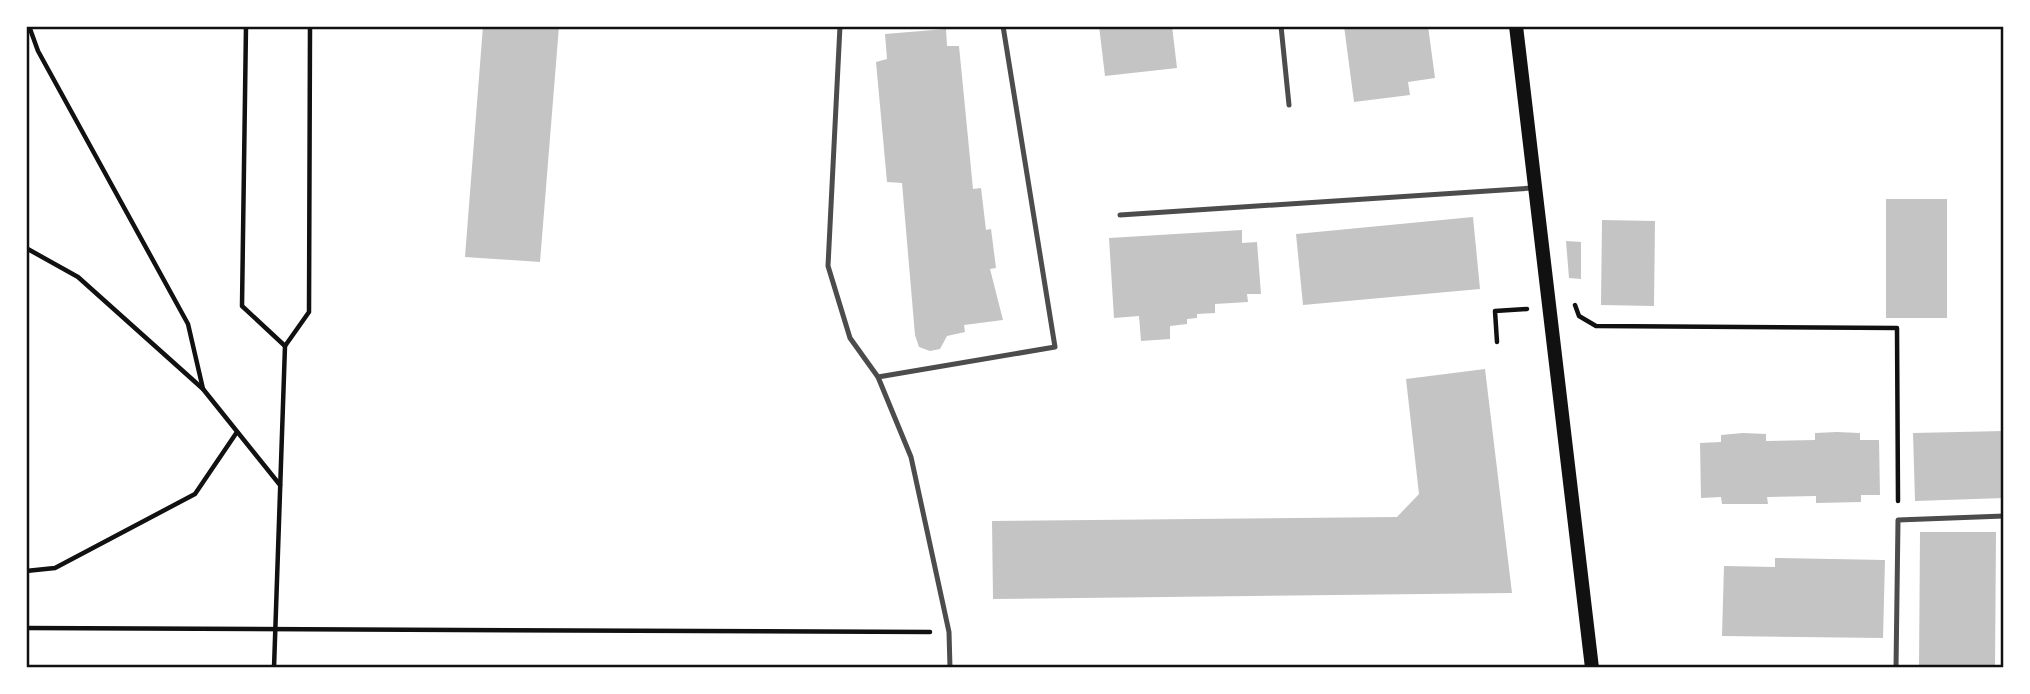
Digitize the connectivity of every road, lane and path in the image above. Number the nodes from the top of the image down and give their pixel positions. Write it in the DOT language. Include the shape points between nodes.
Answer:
graph roads {
  1 [pos="29,26"];
  2 [pos="246,26"];
  3 [pos="310,26"];
  4 [pos="840,26"];
  5 [pos="1003,26"];
  6 [pos="1281,26"];
  7 [pos="1516,26"];
  8 [pos="1289,105"];
  9 [pos="1536,187"];
  10 [pos="1121,215"];
  11 [pos="26,248"];
  12 [pos="1550,307"];
  13 [pos="1497,342"];
  14 [pos="285,346"];
  15 [pos="878,377"];
  16 [pos="203,389"];
  17 [pos="237,432"];
  18 [pos="281,485"];
  19 [pos="2004,516"];
  20 [pos="1898,520"];
  21 [pos="26,571"];
  22 [pos="277,627"];
  23 [pos="26,628"];
  24 [pos="948,632"];
  25 [pos="274,668"];
  26 [pos="950,668"];
  27 [pos="1592,668"];
  28 [pos="1896,668"];
  1 -- 16 [label="path" via="38,51 188,324"];
  2 -- 14 [label="path" via="243,306"];
  3 -- 14 [label="path" via="309,312"];
  4 -- 15 [label="lane" via="828,266 850,338"];
  5 -- 15 [label="lane" via="1055,347"];
  6 -- 8 [label="lane"];
  7 -- 9 [label="main road"];
  9 -- 10 [label="lane"];
  9 -- 12 [label="main road"];
  11 -- 16 [label="path" via="78,277"];
  12 -- 13 [label="path" via="1495,311"];
  12 -- 20 [label="path" via="1574,303 1579,316 1596,326 1897,328"];
  12 -- 27 [label="main road"];
  14 -- 18 [label="path"];
  15 -- 24 [label="lane" via="911,457"];
  16 -- 17 [label="path"];
  17 -- 18 [label="path"];
  17 -- 21 [label="path" via="195,494 55,568"];
  18 -- 22 [label="path"];
  19 -- 20 [label="lane"];
  20 -- 28 [label="lane"];
  22 -- 23 [label="path"];
  22 -- 24 [label="path"];
  22 -- 25 [label="path"];
  24 -- 26 [label="lane"];
}
